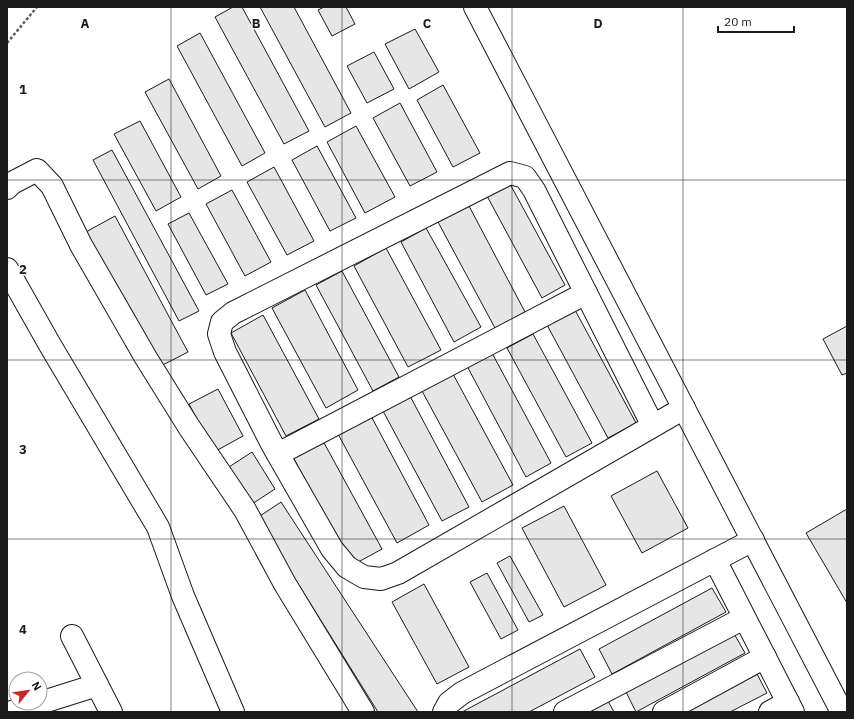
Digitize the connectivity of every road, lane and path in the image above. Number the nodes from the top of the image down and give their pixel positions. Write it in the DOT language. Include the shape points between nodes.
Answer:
graph roads {
  1 [pos="37,7"];
  2 [pos="475,7"];
  3 [pos="7,43"];
  4 [pos="7,188"];
  5 [pos="7,269"];
  6 [pos="586,293"];
  7 [pos="684,408"];
  8 [pos="653,426"];
  9 [pos="278,454"];
  10 [pos="753,540"];
  11 [pos="715,560"];
  12 [pos="744,618"];
  13 [pos="72,636"];
  14 [pos="765,657"];
  15 [pos="97,684"];
  16 [pos="48,700"];
  17 [pos="784,709"];
  18 [pos="111,712"];
  19 [pos="233,712"];
  20 [pos="363,712"];
  21 [pos="444,712"];
  22 [pos="565,712"];
  23 [pos="664,712"];
  24 [pos="842,712"];
  1 -- 3 [label="path"];
  2 -- 7 [label="street"];
  4 -- 20 [label="street" via="37,170 52,186 81,245 146,358 245,510 285,584"];
  5 -- 19 [label="street" via="158,527 183,596"];
  6 -- 8 [label="street"];
  6 -- 9 [label="street"];
  6 -- 9 [label="street" via="534,190 525,177 510,173 233,313 222,322 219,334 225,352"];
  7 -- 8 [label="street"];
  7 -- 10 [label="street"];
  8 -- 9 [label="street" via="405,569 381,579 364,577 347,567 332,549"];
  10 -- 11 [label="street"];
  10 -- 24 [label="street"];
  11 -- 12 [label="street"];
  11 -- 21 [label="street" via="462,693 449,703"];
  12 -- 14 [label="street"];
  12 -- 22 [label="street"];
  13 -- 15 [label="street"];
  14 -- 17 [label="street"];
  14 -- 23 [label="street"];
  15 -- 16 [label="street"];
  15 -- 18 [label="street"];
}
